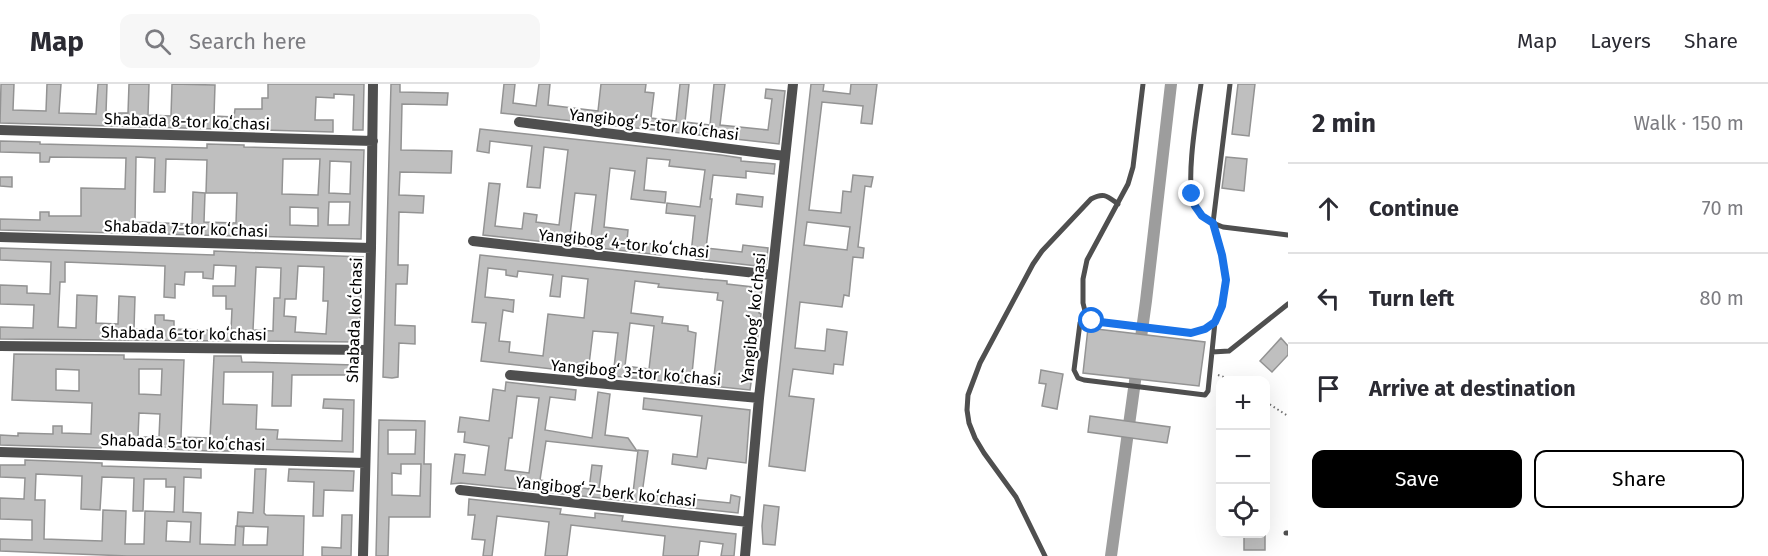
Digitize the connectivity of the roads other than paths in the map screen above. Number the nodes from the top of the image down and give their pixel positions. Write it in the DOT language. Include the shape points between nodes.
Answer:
graph roads {
  1 [pos="374,84"];
  2 [pos="793,84"];
  3 [pos="1143,84"];
  4 [pos="1201,84"];
  5 [pos="1230,84"];
  6 [pos="519,122"];
  7 [pos="0,130"];
  8 [pos="373,141"];
  9 [pos="785,156"];
  10 [pos="1118,204"];
  11 [pos="1213,223"];
  12 [pos="1288,235"];
  13 [pos="0,237"];
  14 [pos="473,241"];
  15 [pos="371,248"];
  16 [pos="772,275"];
  17 [pos="1288,304"];
  18 [pos="1086,315"];
  19 [pos="1215,322"];
  20 [pos="0,346"];
  21 [pos="367,350"];
  22 [pos="1212,352"];
  23 [pos="510,375"];
  24 [pos="759,398"];
  25 [pos="0,452"];
  26 [pos="365,463"];
  27 [pos="460,490"];
  28 [pos="748,522"];
  29 [pos="363,556"];
  30 [pos="745,556"];
  31 [pos="1045,556"];
  1 -- 8 [label="street, Shabada koʻchasi"];
  2 -- 9 [label="street, Yangibogʻ koʻchasi"];
  3 -- 10 [label="lane" via="1133,167"];
  4 -- 11 [label="lane" via="1190,179 1195,206"];
  5 -- 11 [label="lane"];
  6 -- 9 [label="street, Yangibogʻ 5-tor koʻchasi"];
  7 -- 8 [label="street, Shabada 8-tor koʻchasi"];
  8 -- 15 [label="street, Shabada koʻchasi"];
  9 -- 16 [label="street, Yangibogʻ koʻchasi"];
  10 -- 18 [label="lane" via="1087,260 1083,279"];
  10 -- 31 [label="lane" via="1104,195 1091,199 1042,251 980,363 968,395 969,423 975,438 1016,497"];
  11 -- 12 [label="lane"];
  11 -- 19 [label="lane" via="1226,280"];
  13 -- 15 [label="street, Shabada 7-tor koʻchasi"];
  14 -- 16 [label="street, Yangibogʻ 4-tor koʻchasi"];
  15 -- 21 [label="street, Shabada koʻchasi"];
  16 -- 24 [label="street, Yangibogʻ koʻchasi"];
  17 -- 22 [label="lane" via="1229,351"];
  18 -- 19 [label="lane" via="1092,321 1191,333"];
  18 -- 22 [label="lane" via="1080,323 1074,370 1084,380 1205,395"];
  19 -- 22 [label="lane"];
  20 -- 21 [label="street, Shabada 6-tor koʻchasi"];
  21 -- 26 [label="street, Shabada koʻchasi"];
  23 -- 24 [label="street, Yangibogʻ 3-tor koʻchasi"];
  24 -- 28 [label="street, Yangibogʻ koʻchasi"];
  25 -- 26 [label="street, Shabada 5-tor koʻchasi"];
  26 -- 29 [label="street, Shabada koʻchasi"];
  27 -- 28 [label="street, Yangibogʻ 7-berk koʻchasi"];
  28 -- 30 [label="street, Yangibogʻ koʻchasi"];
}
